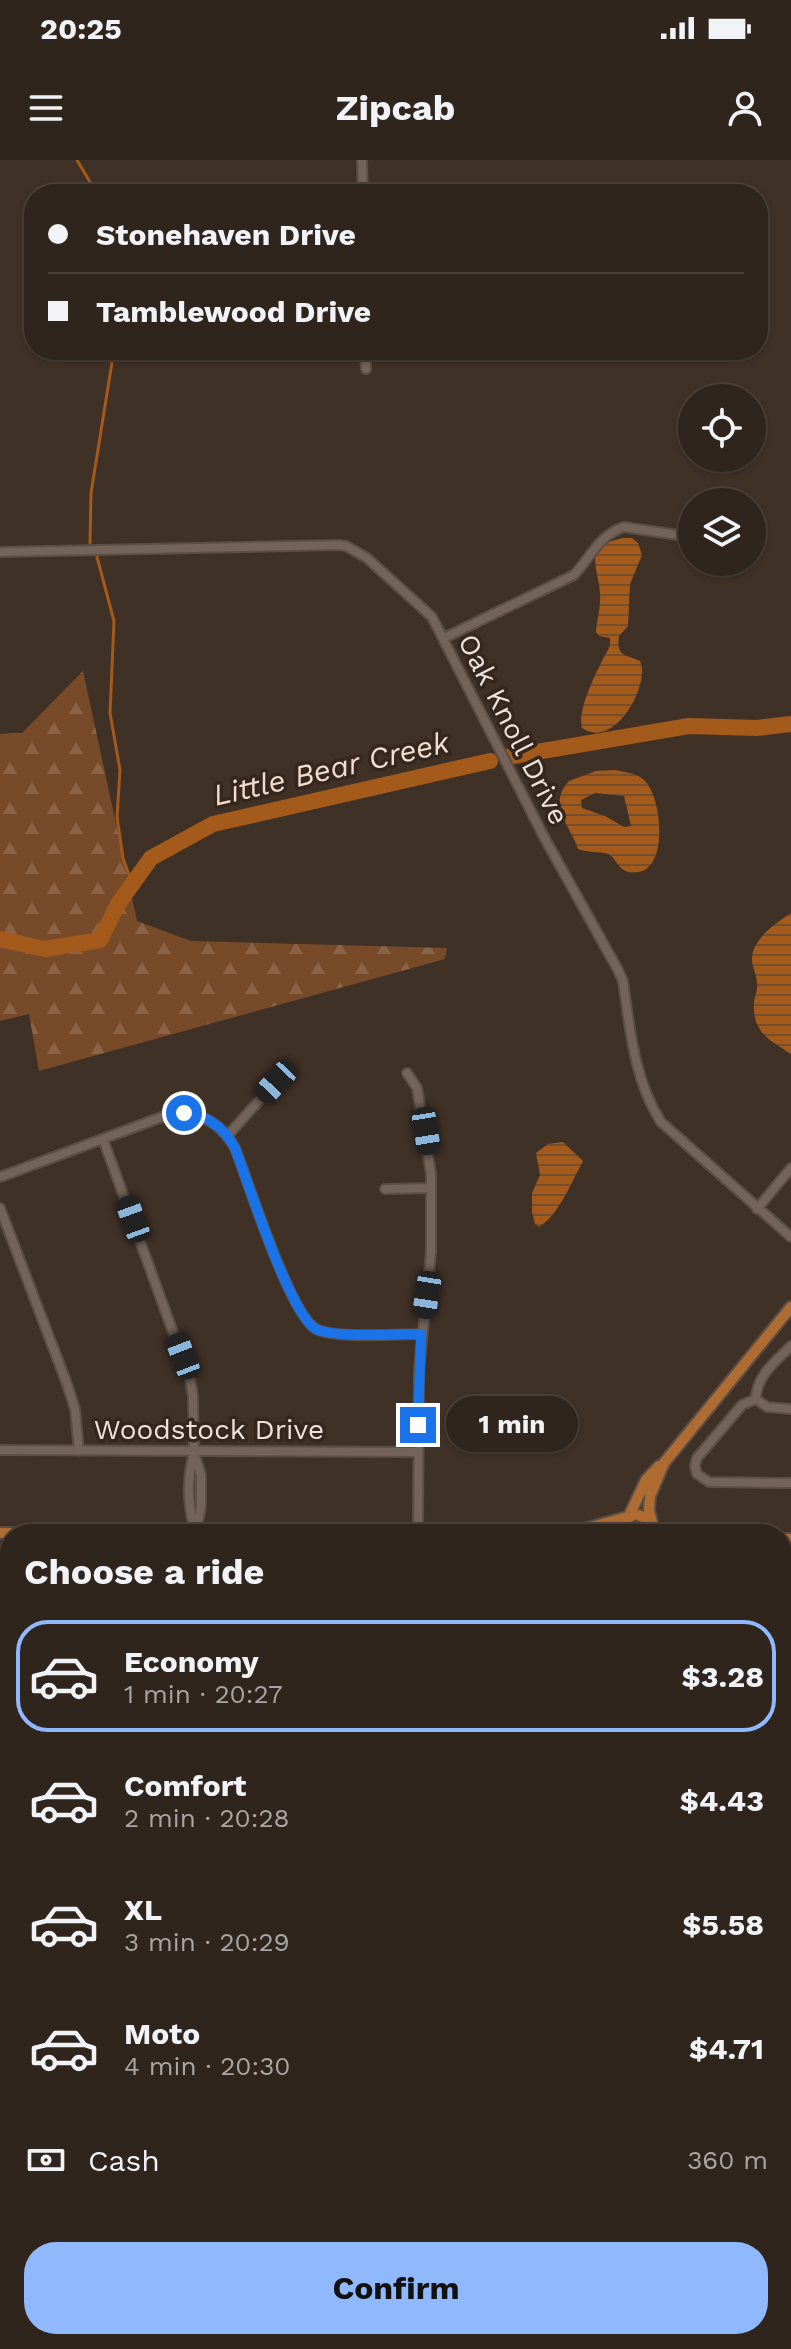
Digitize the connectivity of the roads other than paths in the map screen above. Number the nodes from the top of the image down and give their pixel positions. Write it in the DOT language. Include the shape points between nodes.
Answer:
graph roads {
  1 [pos="362,160"];
  2 [pos="363,184"];
  3 [pos="366,360"];
  4 [pos="366,369"];
  5 [pos="678,535"];
  6 [pos="0,552"];
  7 [pos="444,638"];
  8 [pos="407,1073"];
  9 [pos="276,1082"];
  10 [pos="228,1135"];
  11 [pos="103,1139"];
  12 [pos="791,1168"];
  13 [pos="0,1177"];
  14 [pos="431,1188"];
  15 [pos="385,1189"];
  16 [pos="0,1208"];
  17 [pos="757,1209"];
  18 [pos="791,1237"];
  19 [pos="791,1307"];
  20 [pos="421,1334"];
  21 [pos="791,1346"];
  22 [pos="756,1399"];
  23 [pos="791,1409"];
  24 [pos="0,1450"];
  25 [pos="79,1451"];
  26 [pos="194,1452"];
  27 [pos="418,1452"];
  28 [pos="664,1463"];
  29 [pos="791,1483"];
  30 [pos="628,1516"];
  31 [pos="198,1524"];
  32 [pos="418,1524"];
  33 [pos="600,1524"];
  34 [pos="621,1524"];
  35 [pos="651,1524"];
  36 [pos="654,1524"];
  1 -- 2 [label="street"];
  3 -- 4 [label="street"];
  5 -- 7 [label="street" via="615,530 601,538 574,575"];
  6 -- 7 [label="street, Oak Knoll Drive" via="346,546 423,607"];
  7 -- 17 [label="street, Oak Knoll Drive" via="623,981 638,1074 651,1106 661,1122"];
  8 -- 14 [label="street" via="423,1114"];
  9 -- 10 [label="street"];
  10 -- 11 [label="street" via="210,1120 184,1113"];
  10 -- 20 [label="street" via="292,1298 312,1327 329,1333"];
  11 -- 13 [label="street"];
  11 -- 26 [label="street" via="183,1356 193,1397"];
  12 -- 17 [label="street"];
  14 -- 15 [label="street"];
  14 -- 20 [label="street" via="431,1253"];
  16 -- 25 [label="street" via="75,1409"];
  17 -- 18 [label="street, Oak Knoll Drive"];
  19 -- 28 [label="main road"];
  20 -- 27 [label="street"];
  21 -- 22 [label="street" via="764,1374"];
  22 -- 23 [label="street" via="767,1407"];
  22 -- 29 [label="street" via="742,1405 697,1458 697,1474 709,1482"];
  24 -- 25 [label="street, Woodstock Drive"];
  25 -- 26 [label="street, Woodstock Drive"];
  26 -- 27 [label="street, Woodstock Drive"];
  26 -- 31 [label="street" via="201,1475"];
  27 -- 32 [label="street"];
  28 -- 30 [label="main road" via="646,1480"];
  28 -- 36 [label="main road" via="650,1496"];
  30 -- 33 [label="main road"];
  30 -- 34 [label="main road"];
  30 -- 35 [label="main road" via="640,1514"];
}
